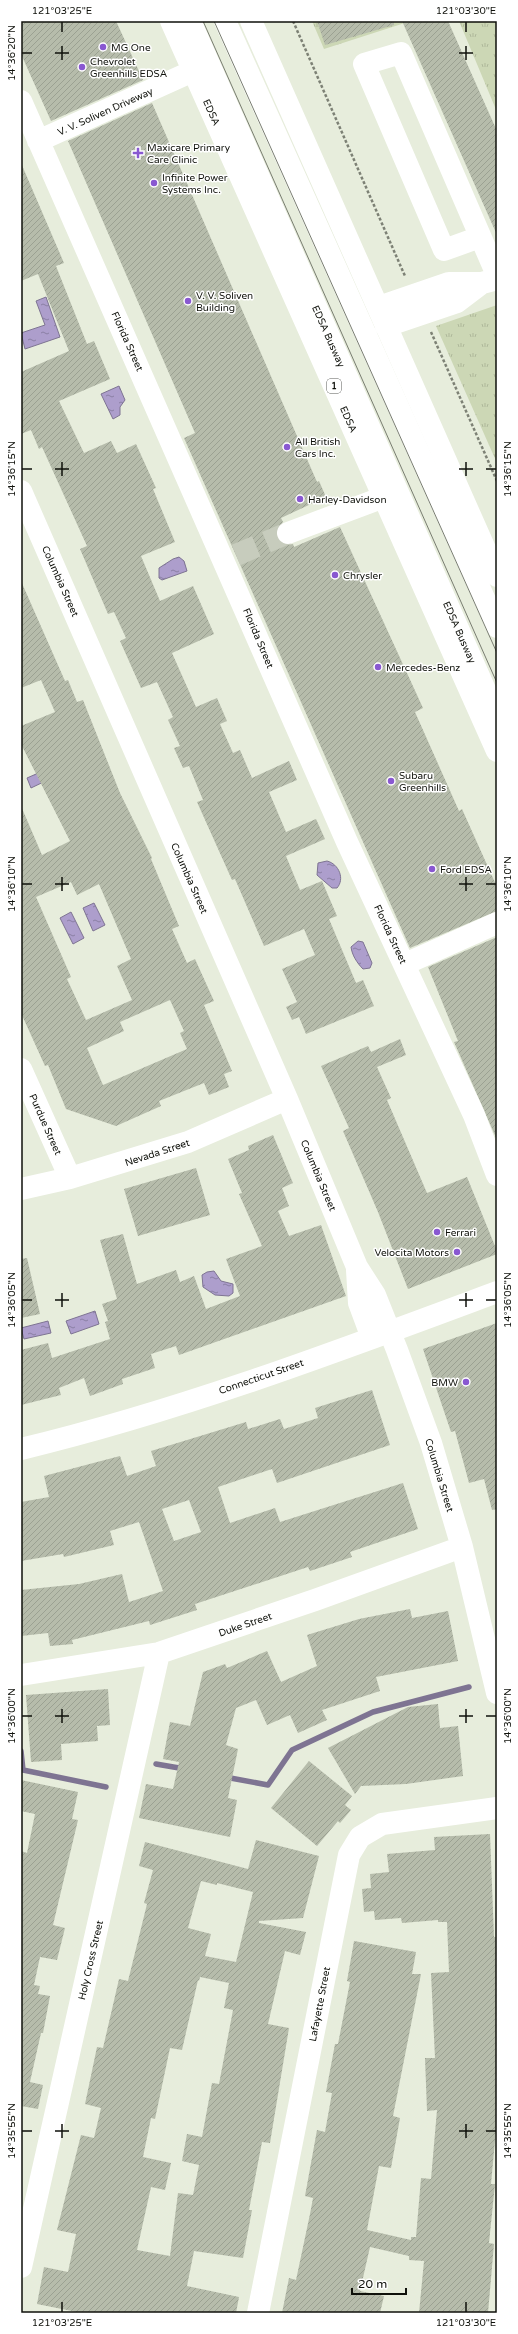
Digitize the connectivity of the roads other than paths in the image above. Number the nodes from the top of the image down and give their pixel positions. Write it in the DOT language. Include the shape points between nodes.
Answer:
graph roads {
  1 [pos="171,21"];
  2 [pos="190,21"];
  3 [pos="225,21"];
  4 [pos="251,21"];
  5 [pos="193,70"];
  6 [pos="21,101"];
  7 [pos="38,141"];
  8 [pos="480,237"];
  9 [pos="492,279"];
  10 [pos="382,316"];
  11 [pos="21,491"];
  12 [pos="384,497"];
  13 [pos="288,533"];
  14 [pos="497,576"];
  15 [pos="497,627"];
  16 [pos="497,717"];
  17 [pos="497,751"];
  18 [pos="497,923"];
  19 [pos="405,964"];
  20 [pos="21,1069"];
  21 [pos="287,1099"];
  22 [pos="497,1175"];
  23 [pos="70,1178"];
  24 [pos="21,1189"];
  25 [pos="497,1292"];
  26 [pos="380,1335"];
  27 [pos="21,1449"];
  28 [pos="462,1547"];
  29 [pos="159,1653"];
  30 [pos="21,1675"];
  31 [pos="497,1693"];
  32 [pos="497,1808"];
  33 [pos="21,2267"];
  34 [pos="258,2313"];
  1 -- 5 [label="main road, EDSA / 1"];
  2 -- 16 [label="main road, EDSA Busway"];
  3 -- 15 [label="main road"];
  4 -- 10 [label="main road"];
  5 -- 7 [label="main road, V. V. Soliven Driveway"];
  5 -- 12 [label="main road, EDSA / 1"];
  6 -- 7 [label="main road, Florida Street"];
  7 -- 19 [label="main road, Florida Street" via="230,557 347,842"];
  8 -- 8 [label="main road" via="401,53 364,64 444,250"];
  8 -- 9 [label="main road"];
  9 -- 10 [label="main road" via="449,283 418,304"];
  10 -- 14 [label="main road"];
  11 -- 21 [label="main road, Columbia Street"];
  12 -- 13 [label="main road"];
  12 -- 17 [label="main road, EDSA / 1"];
  18 -- 19 [label="main road"];
  19 -- 22 [label="main road, Florida Street" via="474,1115"];
  20 -- 23 [label="main road, Purdue Street"];
  21 -- 23 [label="main road, Nevada Street" via="188,1142"];
  21 -- 26 [label="main road, Columbia Street" via="357,1266 375,1295"];
  23 -- 24 [label="main road, Nevada Street"];
  25 -- 26 [label="main road, Connecticut Street"];
  26 -- 27 [label="main road, Connecticut Street" via="203,1396 71,1437"];
  26 -- 28 [label="main road, Columbia Street" via="431,1443"];
  28 -- 29 [label="main road, Duke Street"];
  28 -- 31 [label="main road, Columbia Street"];
  29 -- 30 [label="main road, Duke Street"];
  29 -- 33 [label="main road, Holy Cross Street"];
  32 -- 34 [label="main road, Lafayette Street" via="382,1824 360,1838 349,1855"];
}
